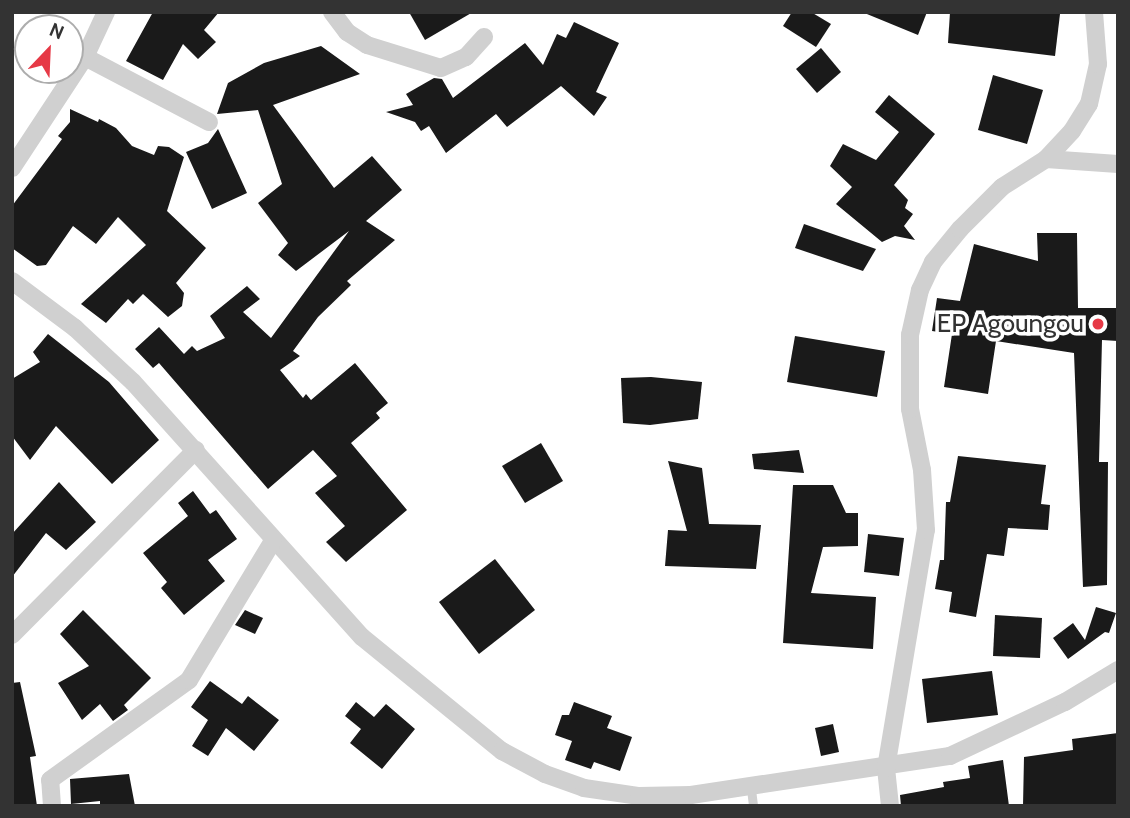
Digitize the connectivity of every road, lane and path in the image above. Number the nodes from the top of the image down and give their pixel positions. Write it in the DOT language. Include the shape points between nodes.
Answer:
graph roads {
  1 [pos="106,12"];
  2 [pos="332,12"];
  3 [pos="1094,12"];
  4 [pos="484,37"];
  5 [pos="85,57"];
  6 [pos="209,122"];
  7 [pos="1046,159"];
  8 [pos="1118,164"];
  9 [pos="12,169"];
  10 [pos="12,281"];
  11 [pos="196,450"];
  12 [pos="273,541"];
  13 [pos="12,635"];
  14 [pos="1118,670"];
  15 [pos="886,768"];
  16 [pos="752,797"];
  17 [pos="52,806"];
  18 [pos="890,806"];
  1 -- 5 [label="street"];
  2 -- 4 [label="street" via="347,32 367,46 441,68 466,57"];
  3 -- 7 [label="street" via="1098,64 1089,104"];
  5 -- 6 [label="street"];
  5 -- 9 [label="street"];
  7 -- 8 [label="street"];
  7 -- 15 [label="street" via="1002,187 960,229 933,262 920,290 910,335 911,409 926,530"];
  10 -- 11 [label="street" via="75,328"];
  11 -- 12 [label="street"];
  11 -- 13 [label="street"];
  12 -- 16 [label="street" via="362,638 481,735 545,774 584,788 639,796"];
  12 -- 17 [label="street" via="189,680 50,780"];
  14 -- 15 [label="street" via="993,738 950,756"];
  15 -- 16 [label="street"];
  15 -- 18 [label="street"];
}
